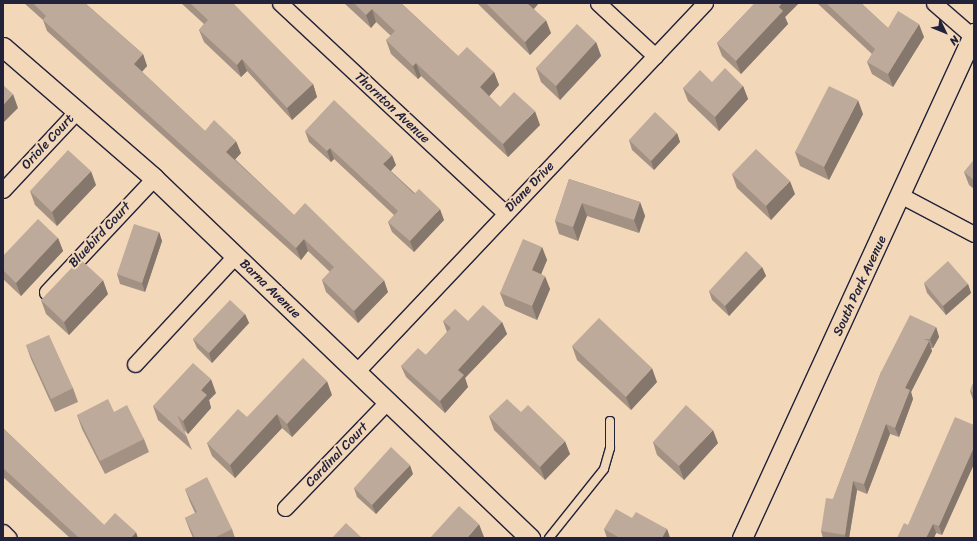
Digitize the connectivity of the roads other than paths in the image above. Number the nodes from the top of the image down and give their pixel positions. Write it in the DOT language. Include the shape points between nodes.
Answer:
graph roads {
  1 [pos="280,3"];
  2 [pos="598,3"];
  3 [pos="705,3"];
  4 [pos="934,3"];
  5 [pos="973,34"];
  6 [pos="3,47"];
  7 [pos="655,56"];
  8 [pos="77,111"];
  9 [pos="154,178"];
  10 [pos="3,190"];
  11 [pos="902,196"];
  12 [pos="505,213"];
  13 [pos="974,234"];
  14 [pos="235,256"];
  15 [pos="47,292"];
  16 [pos="135,364"];
  17 [pos="356,372"];
  18 [pos="388,401"];
  19 [pos="610,421"];
  20 [pos="285,508"];
  21 [pos="3,532"];
  22 [pos="9,538"];
  23 [pos="530,538"];
  24 [pos="549,538"];
  25 [pos="742,538"];
  1 -- 12 [label="street, Thornton Avenue"];
  2 -- 7 [label="street"];
  3 -- 7 [label="street, Diane Drive"];
  4 -- 5 [label="street"];
  5 -- 11 [label="street, South Park Avenue"];
  6 -- 8 [label="street, Barna Avenue"];
  7 -- 12 [label="street, Diane Drive"];
  8 -- 9 [label="street, Barna Avenue"];
  8 -- 10 [label="street, Oriole Court"];
  9 -- 14 [label="street, Barna Avenue"];
  9 -- 15 [label="street, Bluebird Court"];
  11 -- 13 [label="street"];
  11 -- 25 [label="street, South Park Avenue"];
  12 -- 17 [label="street, Diane Drive"];
  14 -- 16 [label="street"];
  14 -- 17 [label="street, Barna Avenue"];
  17 -- 18 [label="street, Barna Avenue"];
  18 -- 20 [label="street, Cardinal Court"];
  18 -- 23 [label="street, Barna Avenue"];
  19 -- 24 [label="lane" via="610,448 604,469"];
  21 -- 22 [label="street"];
}
